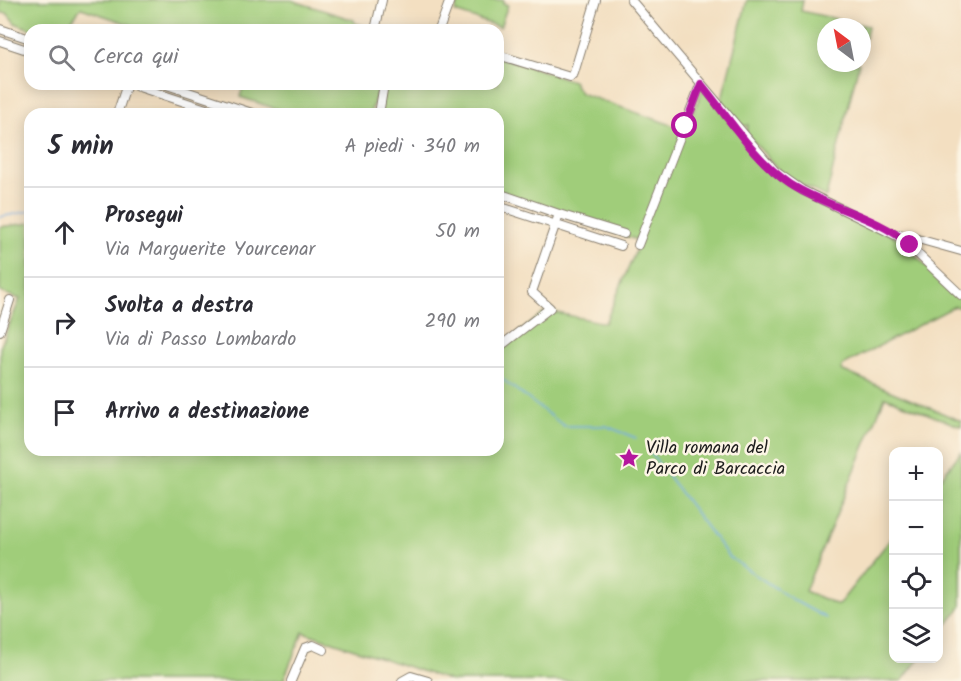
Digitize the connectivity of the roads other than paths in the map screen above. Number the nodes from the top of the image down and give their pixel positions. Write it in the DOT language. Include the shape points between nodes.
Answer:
graph roads {
  1 [pos="382,0"];
  2 [pos="450,0"];
  3 [pos="596,0"];
  4 [pos="631,0"];
  5 [pos="376,24"];
  6 [pos="441,24"];
  7 [pos="2,30"];
  8 [pos="24,38"];
  9 [pos="0,42"];
  10 [pos="24,50"];
  11 [pos="504,57"];
  12 [pos="701,84"];
  13 [pos="126,90"];
  14 [pos="147,90"];
  15 [pos="180,90"];
  16 [pos="383,90"];
  17 [pos="119,108"];
  18 [pos="202,108"];
  19 [pos="228,108"];
  20 [pos="380,108"];
  21 [pos="504,195"];
  22 [pos="504,208"];
  23 [pos="559,214"];
  24 [pos="555,225"];
  25 [pos="890,231"];
  26 [pos="624,234"];
  27 [pos="638,245"];
  28 [pos="621,246"];
  29 [pos="961,251"];
  30 [pos="961,295"];
  31 [pos="10,300"];
  32 [pos="2,320"];
  33 [pos="0,331"];
  34 [pos="504,344"];
  35 [pos="324,650"];
  36 [pos="405,679"];
  37 [pos="291,681"];
  38 [pos="428,681"];
  1 -- 5 [label="street"];
  2 -- 6 [label="street"];
  3 -- 11 [label="street" via="582,33 574,73 568,77"];
  4 -- 12 [label="street"];
  7 -- 8 [label="street"];
  7 -- 9 [label="street"];
  9 -- 10 [label="street"];
  12 -- 25 [label="street" via="781,177"];
  12 -- 27 [label="street"];
  13 -- 17 [label="street"];
  14 -- 18 [label="street"];
  15 -- 19 [label="street"];
  16 -- 20 [label="street"];
  21 -- 23 [label="street"];
  22 -- 24 [label="street"];
  23 -- 24 [label="street"];
  23 -- 26 [label="street"];
  24 -- 28 [label="street"];
  24 -- 34 [label="street" via="532,292 554,310"];
  25 -- 29 [label="street"];
  25 -- 30 [label="street"];
  31 -- 32 [label="street"];
  32 -- 33 [label="street"];
  35 -- 37 [label="street" via="313,645 305,648"];
  36 -- 38 [label="street"];
}
